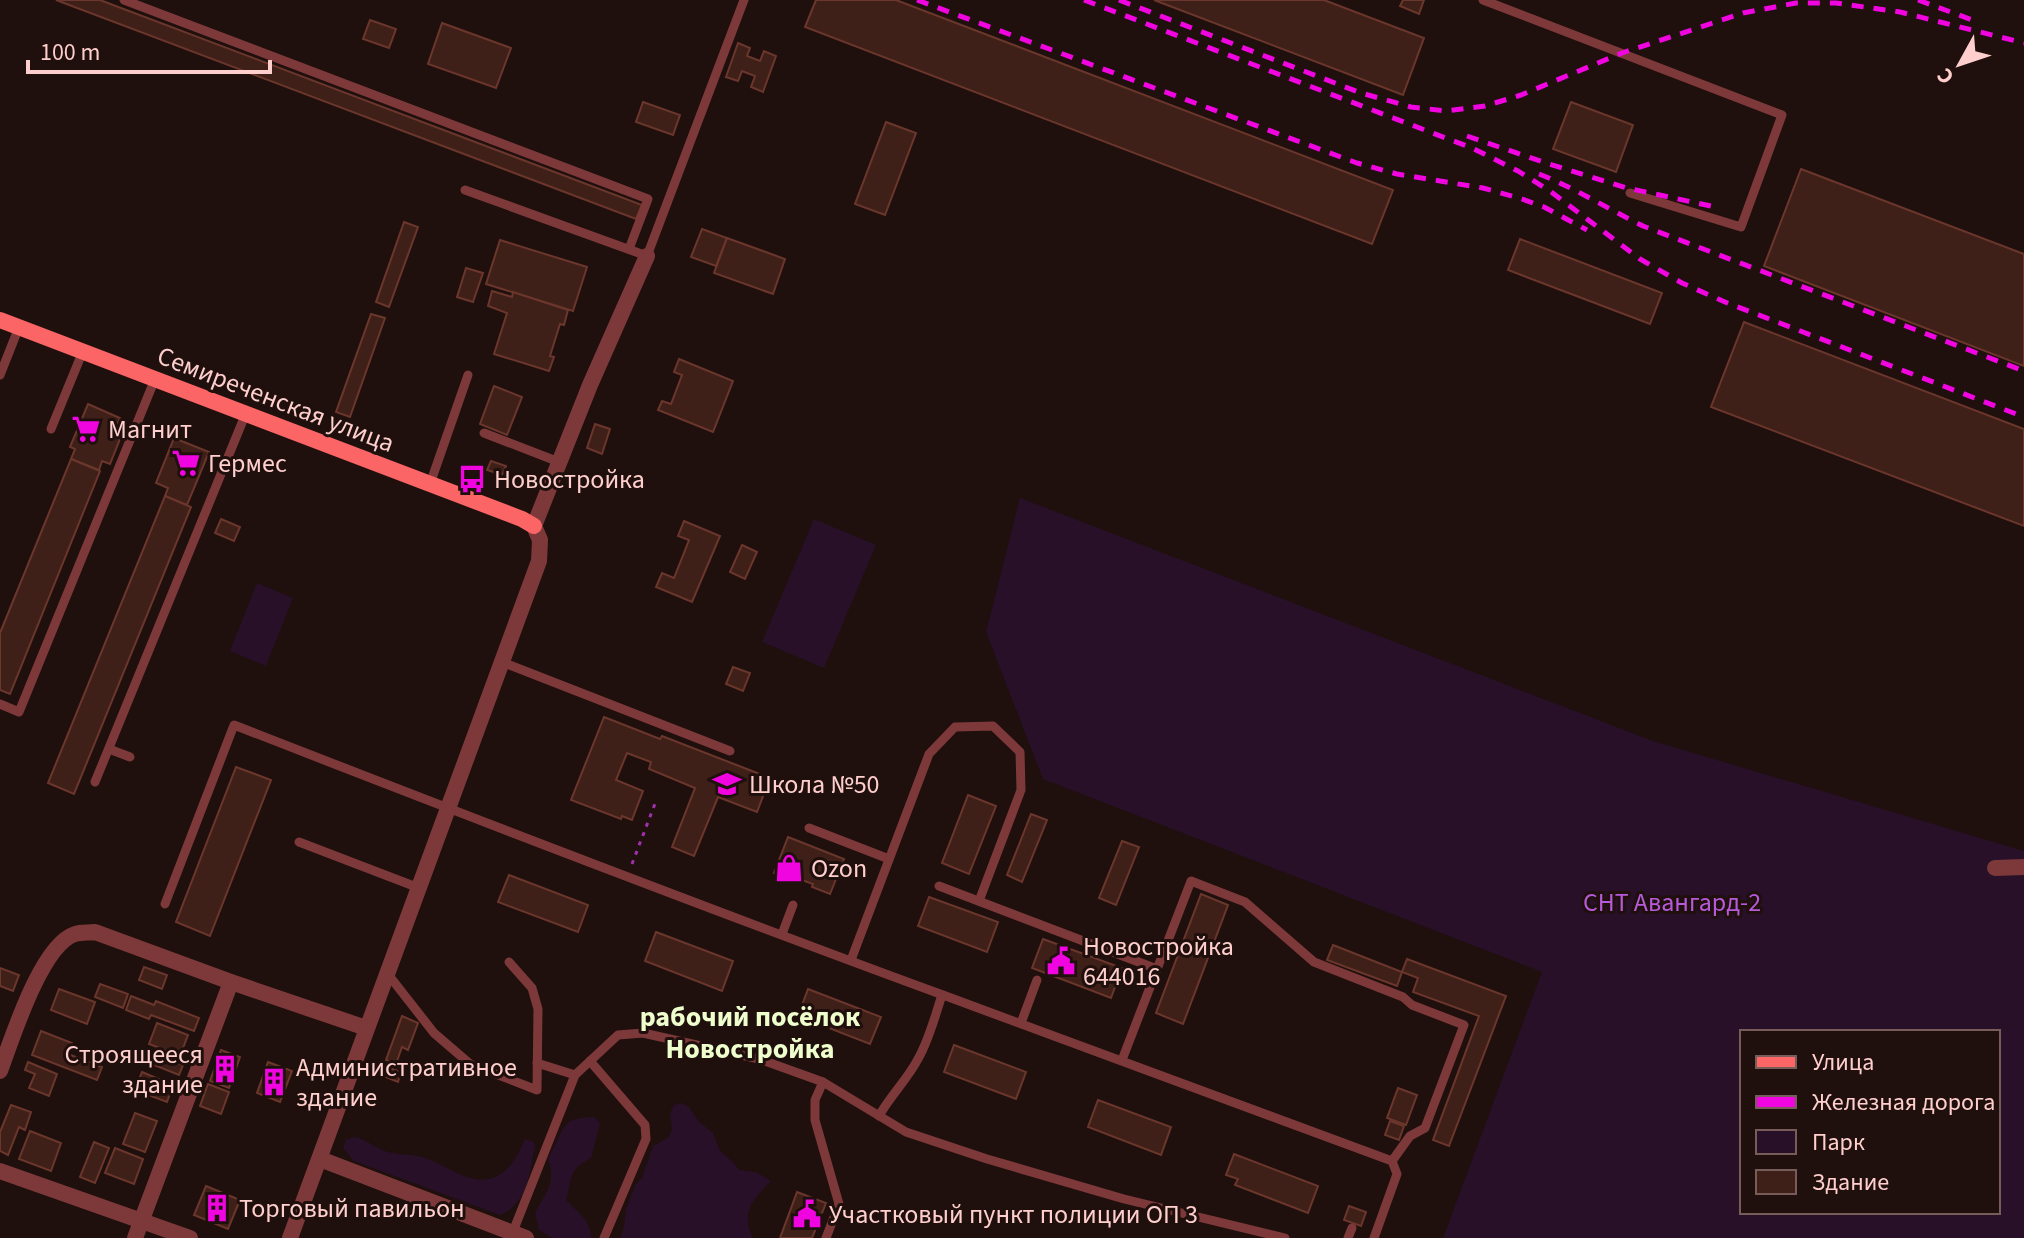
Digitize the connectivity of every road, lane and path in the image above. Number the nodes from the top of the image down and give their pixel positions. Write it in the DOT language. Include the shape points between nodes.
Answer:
graph roads {
  1 [pos="124,0"];
  2 [pos="744,0"];
  3 [pos="1483,0"];
  4 [pos="465,190"];
  5 [pos="1630,193"];
  6 [pos="629,249"];
  7 [pos="647,256"];
  8 [pos="0,320"];
  9 [pos="19,327"];
  10 [pos="83,351"];
  11 [pos="0,375"];
  12 [pos="468,375"];
  13 [pos="155,379"];
  14 [pos="246,413"];
  15 [pos="51,429"];
  16 [pos="484,433"];
  17 [pos="559,462"];
  18 [pos="430,484"];
  19 [pos="534,526"];
  20 [pos="502,662"];
  21 [pos="0,704"];
  22 [pos="109,749"];
  23 [pos="730,751"];
  24 [pos="130,757"];
  25 [pos="95,782"];
  26 [pos="656,801"];
  27 [pos="449,809"];
  28 [pos="809,828"];
  29 [pos="299,842"];
  30 [pos="889,859"];
  31 [pos="2024,867"];
  32 [pos="1995,868"];
  33 [pos="627,875"];
  34 [pos="939,886"];
  35 [pos="419,888"];
  36 [pos="979,901"];
  37 [pos="165,904"];
  38 [pos="793,905"];
  39 [pos="782,934"];
  40 [pos="851,960"];
  41 [pos="509,962"];
  42 [pos="1157,969"];
  43 [pos="387,973"];
  44 [pos="1037,980"];
  45 [pos="231,982"];
  46 [pos="942,995"];
  47 [pos="1021,1023"];
  48 [pos="366,1028"];
  49 [pos="1122,1060"];
  50 [pos="590,1061"];
  51 [pos="537,1063"];
  52 [pos="0,1071"];
  53 [pos="575,1075"];
  54 [pos="823,1082"];
  55 [pos="879,1116"];
  56 [pos="320,1159"];
  57 [pos="1392,1161"];
  58 [pos="0,1171"];
  59 [pos="142,1222"];
  60 [pos="1378,1226"];
  61 [pos="517,1236"];
  62 [pos="135,1238"];
  63 [pos="190,1238"];
  64 [pos="290,1238"];
  65 [pos="604,1238"];
  66 [pos="826,1238"];
  67 [pos="1285,1238"];
  68 [pos="1366,1238"];
  69 [pos="1374,1238"];
  1 -- 6 [label="lane" via="648,199"];
  2 -- 7 [label="lane"];
  3 -- 5 [label="lane" via="1782,115 1741,227"];
  4 -- 6 [label="lane"];
  6 -- 7 [label="lane"];
  7 -- 17 [label="street"];
  8 -- 9 [label="main road, Семиреченская улица"];
  9 -- 10 [label="main road, Семиреченская улица"];
  9 -- 11 [label="lane"];
  10 -- 13 [label="main road, Семиреченская улица"];
  10 -- 15 [label="lane"];
  12 -- 18 [label="lane"];
  13 -- 14 [label="main road, Семиреченская улица"];
  13 -- 21 [label="lane" via="19,712"];
  14 -- 18 [label="main road, Семиреченская улица"];
  14 -- 22 [label="lane"];
  16 -- 17 [label="lane"];
  17 -- 19 [label="street"];
  18 -- 19 [label="main road, Семиреченская улица"];
  19 -- 20 [label="street" via="539,561"];
  20 -- 23 [label="lane"];
  20 -- 27 [label="street"];
  22 -- 24 [label="lane"];
  22 -- 25 [label="lane"];
  26 -- 33 [label="path"];
  27 -- 33 [label="lane"];
  27 -- 35 [label="street"];
  27 -- 37 [label="lane" via="234,725"];
  28 -- 30 [label="lane"];
  29 -- 35 [label="lane"];
  30 -- 36 [label="lane" via="929,754 955,727 993,726 1020,752 1021,790"];
  30 -- 40 [label="lane"];
  31 -- 32 [label="street"];
  33 -- 39 [label="lane"];
  34 -- 36 [label="lane"];
  35 -- 43 [label="street"];
  36 -- 42 [label="lane"];
  38 -- 39 [label="lane"];
  39 -- 40 [label="lane"];
  40 -- 46 [label="lane"];
  41 -- 51 [label="lane" via="532,988 538,1009"];
  42 -- 49 [label="lane"];
  42 -- 57 [label="lane" via="1191,881 1245,902 1314,962 1464,1025 1425,1128 1410,1136"];
  43 -- 48 [label="street"];
  43 -- 51 [label="lane" via="434,1033 470,1064 537,1090"];
  44 -- 47 [label="lane"];
  45 -- 48 [label="street"];
  45 -- 52 [label="street" via="95,932 74,934 57,947 35,981"];
  45 -- 59 [label="street"];
  46 -- 47 [label="lane"];
  46 -- 55 [label="lane" via="919,1057"];
  47 -- 49 [label="lane"];
  48 -- 56 [label="street"];
  49 -- 57 [label="lane"];
  50 -- 53 [label="lane"];
  50 -- 54 [label="lane" via="618,1035 643,1033 759,1059"];
  50 -- 65 [label="lane" via="645,1125 646,1139"];
  51 -- 53 [label="lane"];
  53 -- 61 [label="lane"];
  54 -- 55 [label="lane"];
  54 -- 66 [label="lane" via="815,1100 815,1120 839,1204"];
  55 -- 67 [label="lane" via="906,1132 1002,1163"];
  56 -- 61 [label="street"];
  56 -- 64 [label="street"];
  57 -- 60 [label="lane" via="1397,1174"];
  58 -- 59 [label="street"];
  59 -- 62 [label="street"];
  59 -- 63 [label="street"];
  60 -- 68 [label="lane"];
  60 -- 69 [label="lane"];
}
